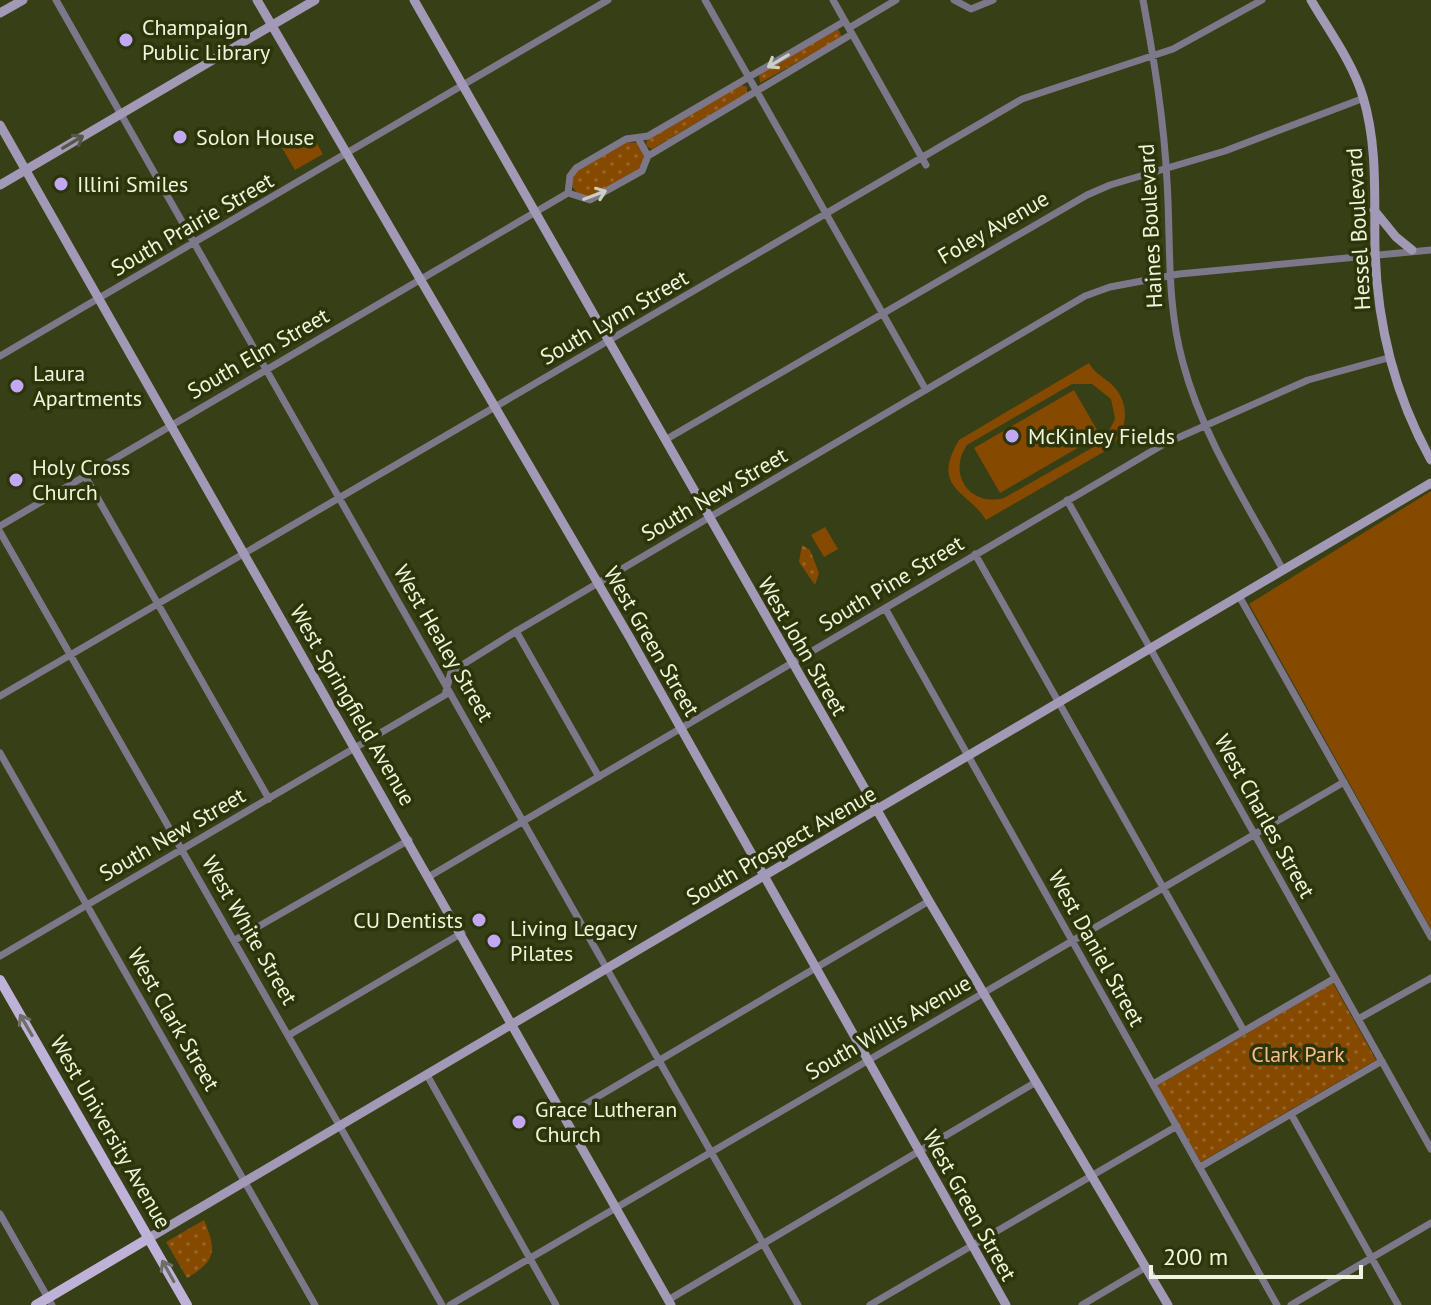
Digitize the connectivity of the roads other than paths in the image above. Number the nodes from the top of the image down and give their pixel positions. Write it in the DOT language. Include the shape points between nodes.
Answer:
graph roads {
  1 [pos="23,0"];
  2 [pos="56,0"];
  3 [pos="257,0"];
  4 [pos="315,0"];
  5 [pos="414,0"];
  6 [pos="608,0"];
  7 [pos="705,0"];
  8 [pos="833,0"];
  9 [pos="896,0"];
  10 [pos="993,0"];
  11 [pos="1143,0"];
  12 [pos="1262,0"];
  13 [pos="1311,0"];
  14 [pos="956,1"];
  15 [pos="0,13"];
  16 [pos="272,25"];
  17 [pos="848,28"];
  18 [pos="1155,56"];
  19 [pos="750,77"];
  20 [pos="463,85"];
  21 [pos="757,90"];
  22 [pos="1364,98"];
  23 [pos="121,114"];
  24 [pos="0,125"];
  25 [pos="639,140"];
  26 [pos="347,153"];
  27 [pos="648,156"];
  28 [pos="921,156"];
  29 [pos="926,165"];
  30 [pos="1166,167"];
  31 [pos="25,170"];
  32 [pos="0,185"];
  33 [pos="568,193"];
  34 [pos="1374,210"];
  35 [pos="826,212"];
  36 [pos="535,213"];
  37 [pos="194,243"];
  38 [pos="1412,250"];
  39 [pos="1431,250"];
  40 [pos="1375,253"];
  41 [pos="1168,275"];
  42 [pos="420,279"];
  43 [pos="99,299"];
  44 [pos="882,312"];
  45 [pos="609,341"];
  46 [pos="0,356"];
  47 [pos="1388,358"];
  48 [pos="268,369"];
  49 [pos="926,390"];
  50 [pos="495,406"];
  51 [pos="171,425"];
  52 [pos="1204,427"];
  53 [pos="665,440"];
  54 [pos="1431,460"];
  55 [pos="85,476"];
  56 [pos="1431,483"];
  57 [pos="341,499"];
  58 [pos="1067,500"];
  59 [pos="709,518"];
  60 [pos="0,526"];
  61 [pos="0,532"];
  62 [pos="245,553"];
  63 [pos="975,554"];
  64 [pos="1283,570"];
  65 [pos="598,583"];
  66 [pos="1239,596"];
  67 [pos="159,604"];
  68 [pos="885,608"];
  69 [pos="516,631"];
  70 [pos="1150,649"];
  71 [pos="72,655"];
  72 [pos="792,663"];
  73 [pos="447,685"];
  74 [pos="0,696"];
  75 [pos="1059,702"];
  76 [pos="681,727"];
  77 [pos="356,746"];
  78 [pos="0,753"];
  79 [pos="968,756"];
  80 [pos="599,777"];
  81 [pos="1344,782"];
  82 [pos="269,799"];
  83 [pos="876,810"];
  84 [pos="525,821"];
  85 [pos="1254,835"];
  86 [pos="409,840"];
  87 [pos="183,849"];
  88 [pos="765,875"];
  89 [pos="430,876"];
  90 [pos="1163,888"];
  91 [pos="929,901"];
  92 [pos="88,904"];
  93 [pos="462,933"];
  94 [pos="1431,937"];
  95 [pos="235,940"];
  96 [pos="1072,941"];
  97 [pos="0,956"];
  98 [pos="609,967"];
  99 [pos="816,967"];
  100 [pos="1335,978"];
  101 [pos="1431,978"];
  102 [pos="0,980"];
  103 [pos="984,993"];
  104 [pos="1358,1019"];
  105 [pos="513,1023"];
  106 [pos="1244,1031"];
  107 [pos="289,1035"];
  108 [pos="660,1059"];
  109 [pos="868,1059"];
  110 [pos="1382,1061"];
  111 [pos="427,1075"];
  112 [pos="1036,1082"];
  113 [pos="1153,1084"];
  114 [pos="1291,1114"];
  115 [pos="565,1116"];
  116 [pos="341,1125"];
  117 [pos="1177,1126"];
  118 [pos="1431,1149"];
  119 [pos="712,1151"];
  120 [pos="920,1152"];
  121 [pos="1200,1167"];
  122 [pos="1092,1176"];
  123 [pos="246,1181"];
  124 [pos="617,1207"];
  125 [pos="0,1214"];
  126 [pos="1431,1223"];
  127 [pos="149,1238"];
  128 [pos="763,1243"];
  129 [pos="972,1246"];
  130 [pos="530,1258"];
  131 [pos="1371,1258"];
  132 [pos="1146,1267"];
  133 [pos="50,1301"];
  134 [pos="670,1302"];
  135 [pos="36,1305"];
  136 [pos="187,1305"];
  137 [pos="315,1305"];
  138 [pos="442,1305"];
  139 [pos="450,1305"];
  140 [pos="556,1305"];
  141 [pos="798,1305"];
  142 [pos="870,1305"];
  143 [pos="1006,1305"];
  144 [pos="1082,1305"];
  145 [pos="1168,1305"];
  146 [pos="1277,1305"];
  147 [pos="1291,1305"];
  148 [pos="1398,1305"];
  1 -- 15 [label="street"];
  2 -- 23 [label="street, West Healey Street"];
  3 -- 16 [label="street, West Green Street"];
  4 -- 16 [label="street"];
  5 -- 20 [label="street, West John Street"];
  6 -- 20 [label="street, South Prairie Street"];
  7 -- 19 [label="street"];
  8 -- 17 [label="street"];
  9 -- 17 [label="street"];
  10 -- 14 [label="street" via="977,8"];
  11 -- 18 [label="street, Haines Boulevard"];
  12 -- 18 [label="street, South Lynn Street"];
  13 -- 22 [label="street, Hessel Boulevard"];
  16 -- 23 [label="street"];
  16 -- 26 [label="street, West Green Street"];
  17 -- 19 [label="street, one-way"];
  17 -- 21 [label="street"];
  17 -- 28 [label="street"];
  18 -- 28 [label="street, South Lynn Street" via="1022,99"];
  18 -- 30 [label="street, Haines Boulevard"];
  19 -- 21 [label="street"];
  19 -- 25 [label="street"];
  20 -- 26 [label="street, South Prairie Street"];
  20 -- 36 [label="street, West John Street"];
  21 -- 27 [label="street"];
  21 -- 35 [label="street"];
  22 -- 30 [label="street, Foley Avenue" via="1225,151"];
  22 -- 34 [label="street, Hessel Boulevard" via="1373,150"];
  31 -- 23 [label="street, one-way"];
  23 -- 37 [label="street, West Healey Street"];
  24 -- 31 [label="street, West Springfield Avenue"];
  25 -- 27 [label="street"];
  25 -- 33 [label="street" via="626,139 573,171"];
  26 -- 37 [label="street, South Prairie Street"];
  26 -- 42 [label="street, West Green Street"];
  33 -- 27 [label="street, one-way" via="584,201 594,198 642,171"];
  28 -- 29 [label="street"];
  28 -- 35 [label="street, South Lynn Street"];
  30 -- 41 [label="street, Haines Boulevard"];
  30 -- 44 [label="street, Foley Avenue" via="1064,207"];
  31 -- 32 [label="street"];
  31 -- 43 [label="street, West Springfield Avenue"];
  33 -- 36 [label="street, South Elm Street"];
  34 -- 38 [label="street"];
  34 -- 40 [label="street, Hessel Boulevard"];
  35 -- 44 [label="street"];
  35 -- 45 [label="street, South Lynn Street"];
  36 -- 42 [label="street, South Elm Street"];
  36 -- 45 [label="street, West John Street"];
  37 -- 43 [label="street, South Prairie Street"];
  37 -- 48 [label="street, West Healey Street"];
  38 -- 39 [label="street, South New Street"];
  38 -- 40 [label="street, South New Street"];
  40 -- 41 [label="street, South New Street"];
  40 -- 47 [label="street, Hessel Boulevard"];
  41 -- 49 [label="street, South New Street" via="1085,296"];
  41 -- 52 [label="street, Haines Boulevard" via="1182,360"];
  42 -- 48 [label="street, South Elm Street"];
  42 -- 50 [label="street, West Green Street"];
  43 -- 46 [label="street, South Prairie Street"];
  43 -- 51 [label="street, West Springfield Avenue"];
  44 -- 49 [label="street"];
  44 -- 53 [label="street, Foley Avenue"];
  45 -- 50 [label="street, South Lynn Street"];
  45 -- 53 [label="street, West John Street"];
  47 -- 52 [label="street, South Pine Street" via="1308,380"];
  47 -- 54 [label="street, Hessel Boulevard"];
  48 -- 51 [label="street, South Elm Street"];
  48 -- 57 [label="street, West Healey Street"];
  49 -- 59 [label="street, South New Street"];
  50 -- 57 [label="street, South Lynn Street"];
  50 -- 65 [label="street, West Green Street"];
  51 -- 55 [label="street, South Elm Street"];
  51 -- 62 [label="street, West Springfield Avenue"];
  52 -- 58 [label="street, South Pine Street"];
  52 -- 64 [label="street, Haines Boulevard"];
  53 -- 59 [label="street, West John Street"];
  55 -- 60 [label="street, South Elm Street"];
  55 -- 67 [label="street"];
  56 -- 64 [label="street, South Prospect Avenue"];
  57 -- 62 [label="street, South Lynn Street"];
  57 -- 73 [label="street, West Healey Street"];
  58 -- 63 [label="street, South Pine Street"];
  58 -- 70 [label="street, West Charles Street"];
  59 -- 65 [label="street, South New Street"];
  59 -- 72 [label="street, West John Street"];
  61 -- 71 [label="street, West White Street"];
  62 -- 67 [label="street, South Lynn Street"];
  62 -- 77 [label="street, West Springfield Avenue"];
  63 -- 68 [label="street, South Pine Street"];
  63 -- 75 [label="street"];
  64 -- 66 [label="street, South Prospect Avenue"];
  65 -- 69 [label="street, South New Street"];
  65 -- 76 [label="street, West Green Street"];
  66 -- 70 [label="street, South Prospect Avenue"];
  66 -- 81 [label="street"];
  67 -- 71 [label="street, South Lynn Street"];
  67 -- 82 [label="street"];
  68 -- 72 [label="street, South Pine Street"];
  68 -- 79 [label="street, West Daniel Street"];
  69 -- 73 [label="street, South New Street" via="451,672"];
  69 -- 80 [label="street"];
  70 -- 75 [label="street, South Prospect Avenue"];
  70 -- 85 [label="street, West Charles Street"];
  71 -- 74 [label="street, South Lynn Street"];
  71 -- 87 [label="street, West White Street"];
  72 -- 76 [label="street, South Pine Street"];
  72 -- 83 [label="street, West John Street"];
  73 -- 77 [label="street, South New Street" via="445,695"];
  73 -- 84 [label="street, West Healey Street"];
  75 -- 79 [label="street, South Prospect Avenue"];
  75 -- 90 [label="street"];
  76 -- 80 [label="street, South Pine Street"];
  76 -- 88 [label="street, West Green Street"];
  77 -- 82 [label="street, South New Street"];
  77 -- 86 [label="street, West Springfield Avenue"];
  78 -- 92 [label="street, West Clark Street"];
  79 -- 83 [label="street, South Prospect Avenue"];
  79 -- 96 [label="street, West Daniel Street"];
  80 -- 84 [label="street, South Pine Street"];
  81 -- 85 [label="street, South Willis Avenue"];
  81 -- 94 [label="street"];
  82 -- 87 [label="street, South New Street"];
  83 -- 88 [label="street, South Prospect Avenue"];
  83 -- 91 [label="street, West John Street"];
  84 -- 89 [label="street, South Pine Street"];
  84 -- 98 [label="street, West Healey Street"];
  85 -- 90 [label="street, South Willis Avenue"];
  85 -- 100 [label="street, West Charles Street"];
  86 -- 89 [label="street, West Springfield Avenue"];
  86 -- 95 [label="street"];
  87 -- 92 [label="street, South New Street"];
  87 -- 95 [label="street, West White Street"];
  88 -- 98 [label="street, South Prospect Avenue"];
  88 -- 99 [label="street, West Green Street"];
  89 -- 93 [label="street, West Springfield Avenue"];
  90 -- 96 [label="street, South Willis Avenue"];
  90 -- 106 [label="street"];
  91 -- 99 [label="street"];
  91 -- 103 [label="street, West John Street"];
  92 -- 97 [label="street, South New Street"];
  92 -- 123 [label="street, West Clark Street"];
  93 -- 105 [label="street, West Springfield Avenue"];
  93 -- 107 [label="street"];
  95 -- 107 [label="street, West White Street"];
  96 -- 103 [label="street, South Willis Avenue"];
  96 -- 113 [label="street, West Daniel Street"];
  98 -- 105 [label="street, South Prospect Avenue"];
  98 -- 108 [label="street, West Healey Street"];
  99 -- 108 [label="street"];
  99 -- 109 [label="street, West Green Street"];
  100 -- 104 [label="street, West Charles Street"];
  100 -- 106 [label="street"];
  101 -- 104 [label="street"];
  127 -- 102 [label="main road, West University Avenue, one-way"];
  103 -- 109 [label="street, South Willis Avenue"];
  103 -- 112 [label="street, West John Street"];
  104 -- 110 [label="street, West Charles Street"];
  105 -- 111 [label="street, South Prospect Avenue"];
  105 -- 115 [label="street, West Springfield Avenue"];
  106 -- 113 [label="street"];
  107 -- 116 [label="street, West White Street"];
  108 -- 115 [label="street"];
  108 -- 119 [label="street, West Healey Street"];
  109 -- 119 [label="street, South Willis Avenue"];
  109 -- 120 [label="street, West Green Street"];
  110 -- 114 [label="street"];
  110 -- 118 [label="street, West Charles Street"];
  111 -- 116 [label="street, South Prospect Avenue"];
  111 -- 130 [label="street"];
  112 -- 120 [label="street"];
  112 -- 122 [label="street, West John Street"];
  113 -- 117 [label="street, West Daniel Street"];
  114 -- 121 [label="street"];
  114 -- 131 [label="street"];
  115 -- 124 [label="street, West Springfield Avenue"];
  116 -- 123 [label="street, South Prospect Avenue"];
  116 -- 138 [label="street, West White Street"];
  117 -- 121 [label="street, West Daniel Street"];
  117 -- 122 [label="street"];
  119 -- 124 [label="street, South Willis Avenue"];
  119 -- 128 [label="street, West Healey Street"];
  120 -- 128 [label="street"];
  120 -- 129 [label="street, West Green Street"];
  121 -- 146 [label="street, West Daniel Street"];
  122 -- 129 [label="street"];
  122 -- 132 [label="street, West John Street"];
  123 -- 127 [label="street, South Prospect Avenue"];
  123 -- 137 [label="street, West Clark Street"];
  124 -- 130 [label="street, South Willis Avenue"];
  124 -- 134 [label="street, West Springfield Avenue"];
  125 -- 133 [label="street"];
  126 -- 131 [label="street"];
  127 -- 133 [label="main road"];
  136 -- 127 [label="main road, West University Avenue, one-way"];
  128 -- 134 [label="street"];
  128 -- 141 [label="street, West Healey Street"];
  129 -- 142 [label="street"];
  129 -- 143 [label="street, West Green Street"];
  130 -- 139 [label="street, South Willis Avenue"];
  130 -- 140 [label="street"];
  131 -- 147 [label="street"];
  131 -- 148 [label="street"];
  132 -- 144 [label="street"];
  132 -- 145 [label="street, West John Street"];
  133 -- 135 [label="main road"];
}
